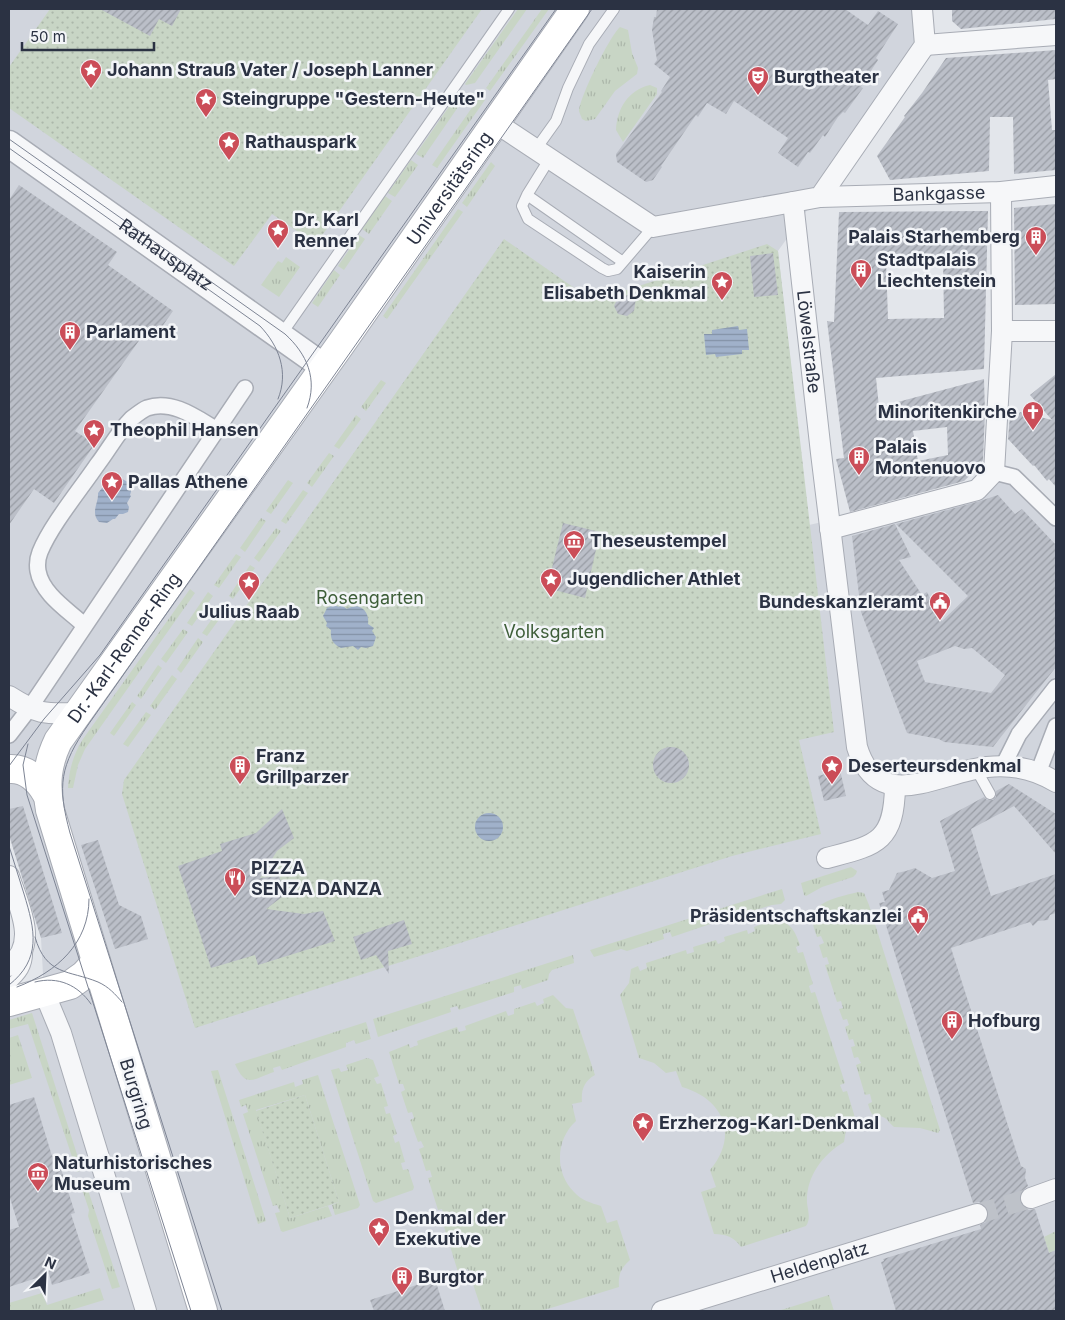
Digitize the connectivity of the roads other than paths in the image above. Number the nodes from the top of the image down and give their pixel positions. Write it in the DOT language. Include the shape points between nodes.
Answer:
graph roads {
  1 [pos="509,9"];
  2 [pos="575,9"];
  3 [pos="614,9"];
  4 [pos="922,9"];
  5 [pos="1056,35"];
  6 [pos="925,46"];
  7 [pos="496,123"];
  8 [pos="9,144"];
  9 [pos="543,154"];
  10 [pos="1056,186"];
  11 [pos="1000,192"];
  12 [pos="527,195"];
  13 [pos="820,197"];
  14 [pos="793,202"];
  15 [pos="654,227"];
  16 [pos="623,262"];
  17 [pos="1002,331"];
  18 [pos="1056,331"];
  19 [pos="280,336"];
  20 [pos="324,367"];
  21 [pos="246,388"];
  22 [pos="217,430"];
  23 [pos="994,472"];
  24 [pos="1056,518"];
  25 [pos="830,529"];
  26 [pos="84,625"];
  27 [pos="1056,687"];
  28 [pos="9,696"];
  29 [pos="29,709"];
  30 [pos="79,712"];
  31 [pos="1035,713"];
  32 [pos="1055,727"];
  33 [pos="9,735"];
  34 [pos="1003,766"];
  35 [pos="9,769"];
  36 [pos="976,769"];
  37 [pos="1038,773"];
  38 [pos="1056,782"];
  39 [pos="895,786"];
  40 [pos="46,793"];
  41 [pos="990,794"];
  42 [pos="826,858"];
  43 [pos="9,876"];
  44 [pos="26,940"];
  45 [pos="96,962"];
  46 [pos="9,966"];
  47 [pos="9,985"];
  48 [pos="44,992"];
  49 [pos="9,1002"];
  50 [pos="1056,1189"];
  51 [pos="1032,1198"];
  52 [pos="977,1214"];
  53 [pos="146,1311"];
  54 [pos="203,1311"];
  55 [pos="662,1311"];
  1 -- 19 [label="lane"];
  2 -- 7 [label="main road, Universitätsring"];
  3 -- 9 [label="lane" via="590,44 568,88"];
  4 -- 6 [label="street"];
  5 -- 6 [label="street"];
  6 -- 13 [label="street"];
  7 -- 9 [label="street"];
  7 -- 20 [label="main road, Universitätsring"];
  8 -- 19 [label="street, Rathausplatz"];
  9 -- 12 [label="lane"];
  9 -- 15 [label="street"];
  10 -- 11 [label="street, Bankgasse"];
  11 -- 13 [label="street, Bankgasse"];
  11 -- 17 [label="street"];
  12 -- 16 [label="lane"];
  12 -- 16 [label="lane" via="522,206 528,219 608,272"];
  13 -- 14 [label="street"];
  14 -- 15 [label="street"];
  14 -- 25 [label="street, Löwelstraße"];
  15 -- 16 [label="lane"];
  17 -- 18 [label="street"];
  17 -- 23 [label="street"];
  19 -- 20 [label="street, Rathausplatz"];
  20 -- 30 [label="main road, Dr.-Karl-Renner-Ring"];
  21 -- 22 [label="street"];
  22 -- 26 [label="street"];
  22 -- 26 [label="street" via="176,408 146,408 130,420 46,540 38,569 42,584"];
  23 -- 24 [label="street" via="1014,477"];
  23 -- 25 [label="street" via="977,490"];
  25 -- 39 [label="street, Löwelstraße" via="857,748 864,766 876,779"];
  26 -- 29 [label="street"];
  27 -- 31 [label="street"];
  28 -- 29 [label="street"];
  29 -- 30 [label="street" via="49,714"];
  29 -- 33 [label="street"];
  30 -- 40 [label="main road, Dr.-Karl-Renner-Ring" via="53,752"];
  31 -- 32 [label="street"];
  31 -- 34 [label="street" via="1018,734"];
  32 -- 37 [label="street"];
  34 -- 36 [label="street"];
  34 -- 37 [label="street"];
  35 -- 40 [label="main road" via="28,773"];
  36 -- 39 [label="street" via="908,786"];
  36 -- 41 [label="lane"];
  37 -- 38 [label="street"];
  39 -- 42 [label="street" via="893,814 888,829 867,847"];
  40 -- 45 [label="main road, Dr.-Karl-Renner-Ring"];
  43 -- 44 [label="street"];
  44 -- 46 [label="street" via="18,959"];
  44 -- 47 [label="lane" via="24,969"];
  45 -- 48 [label="main road" via="70,985"];
  45 -- 54 [label="main road, Burgring"];
  48 -- 49 [label="main road"];
  48 -- 53 [label="street" via="61,1033"];
  50 -- 51 [label="street"];
  52 -- 55 [label="street, Heldenplatz"];
}
